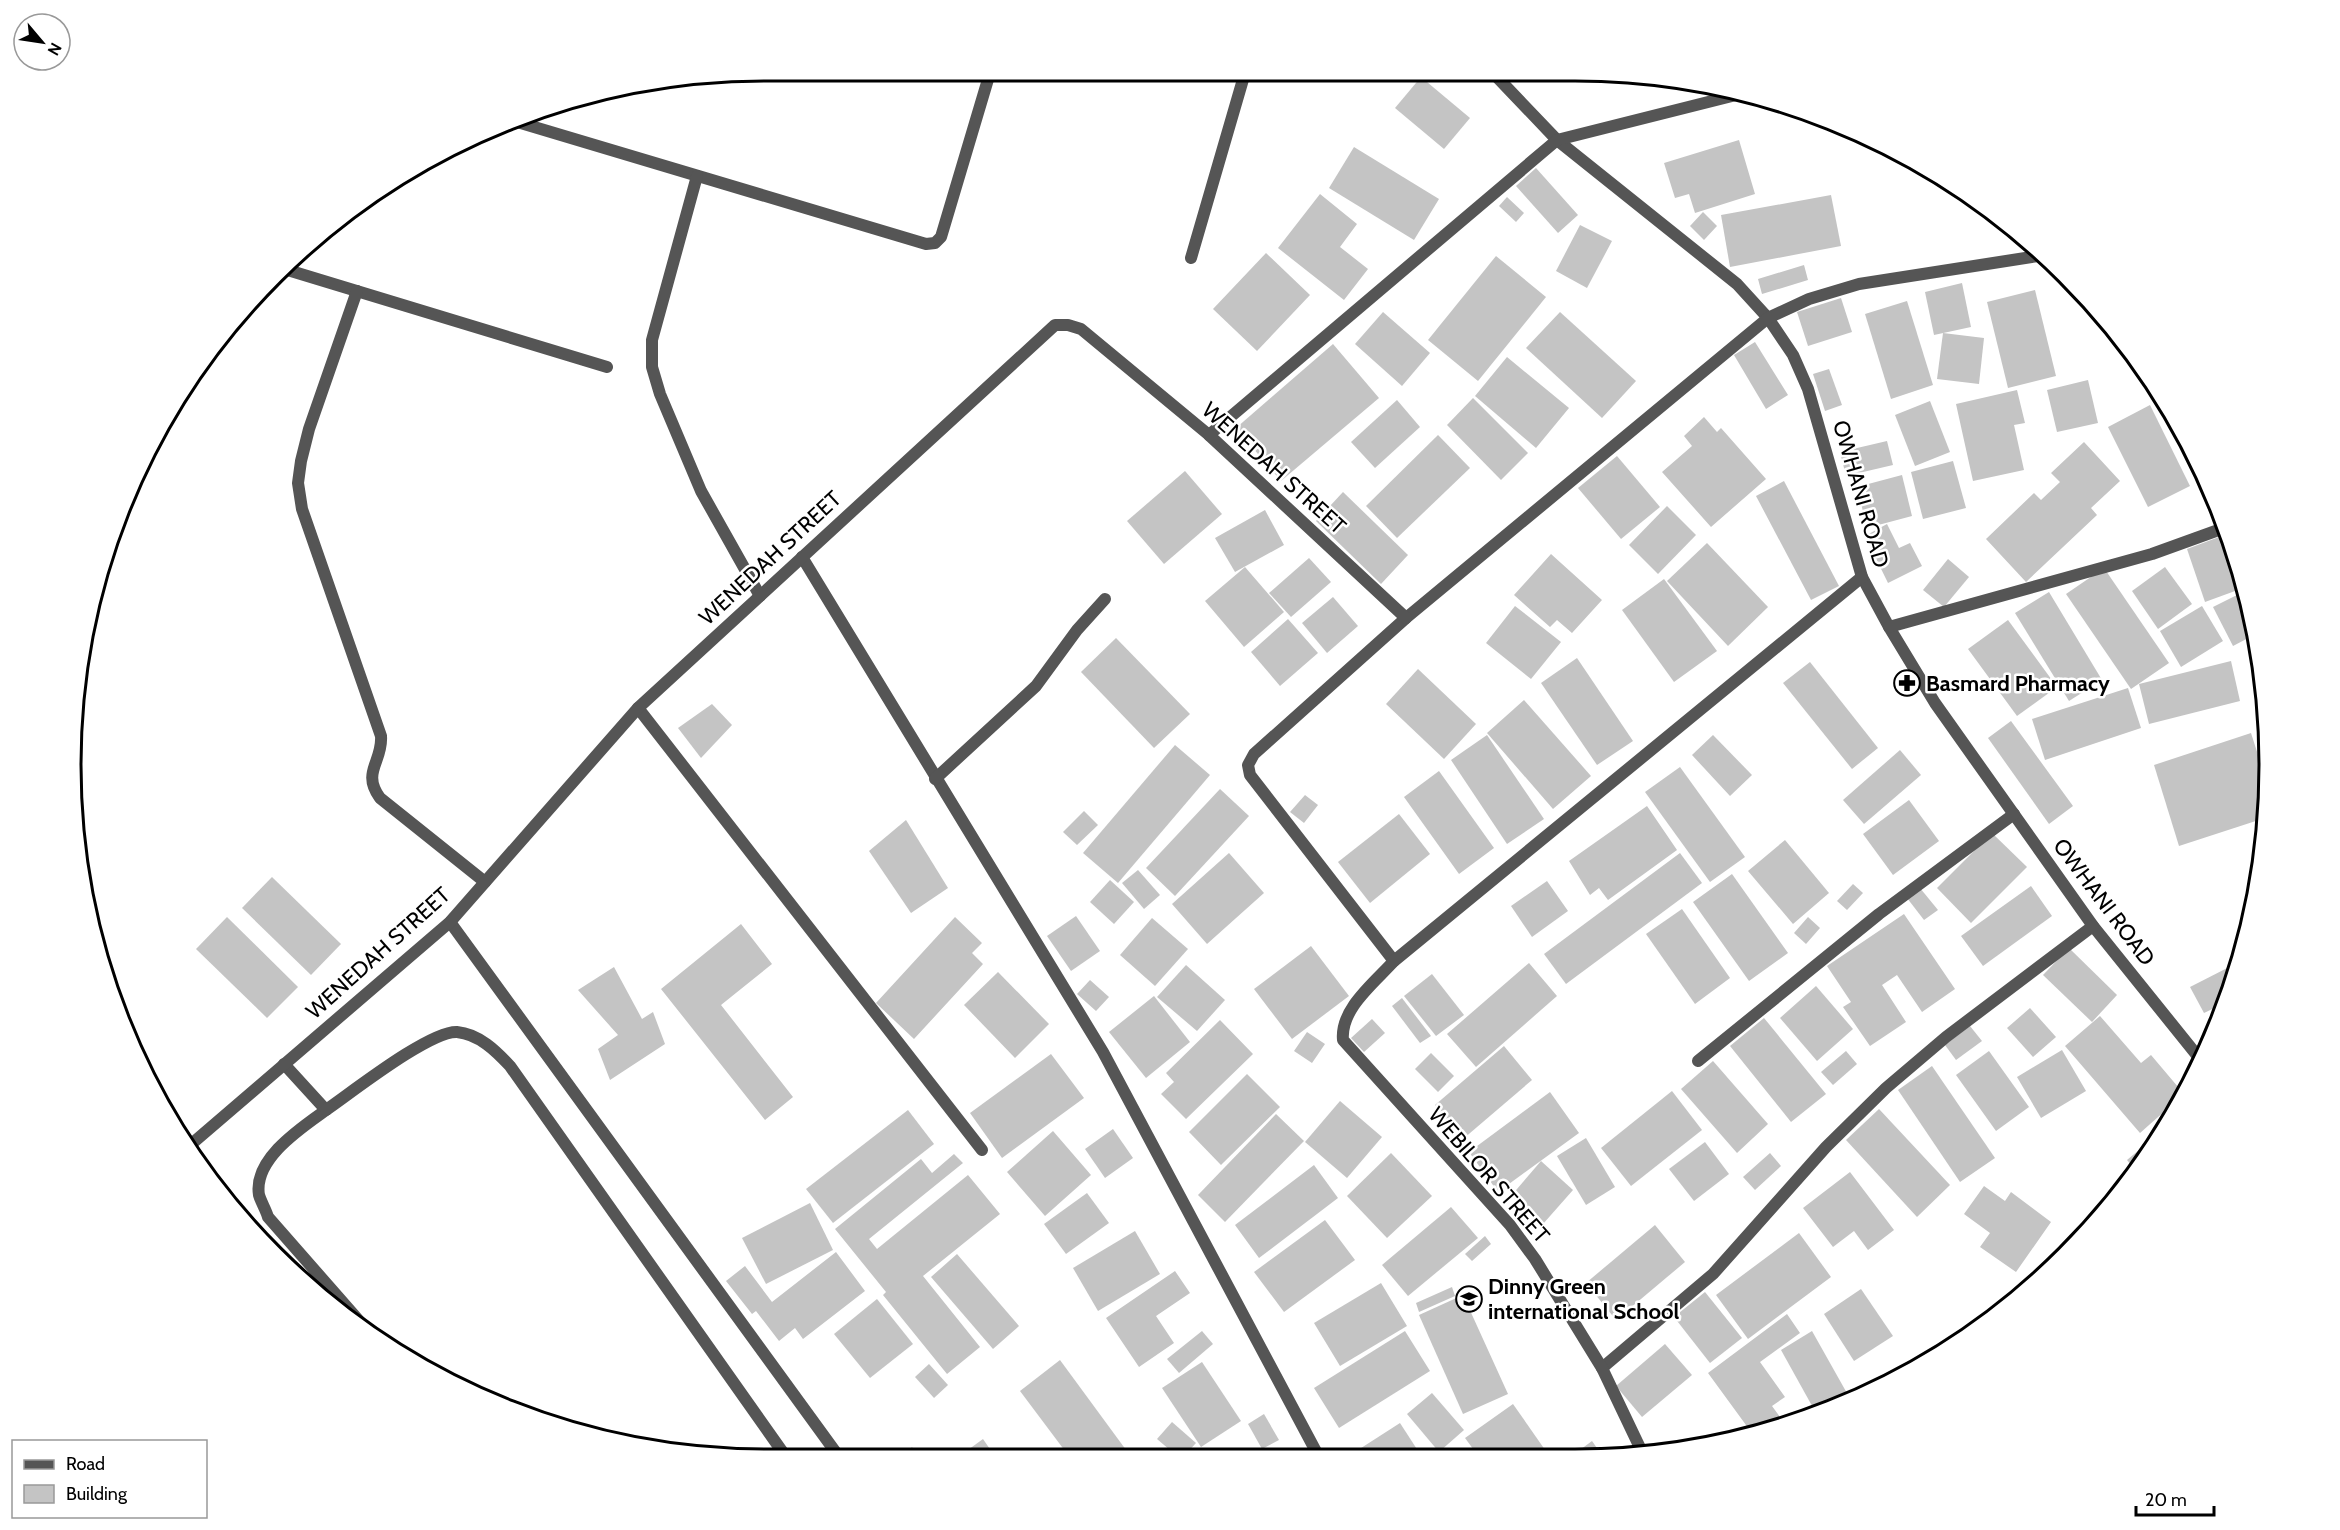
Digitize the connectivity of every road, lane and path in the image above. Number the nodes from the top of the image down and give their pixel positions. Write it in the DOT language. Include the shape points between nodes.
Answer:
graph roads {
  1 [pos="988,81"];
  2 [pos="1243,81"];
  3 [pos="1502,81"];
  4 [pos="1725,98"];
  5 [pos="525,124"];
  6 [pos="1557,140"];
  7 [pos="697,176"];
  8 [pos="2032,257"];
  9 [pos="1191,258"];
  10 [pos="292,271"];
  11 [pos="357,291"];
  12 [pos="1768,318"];
  13 [pos="608,367"];
  14 [pos="1209,435"];
  15 [pos="2217,530"];
  16 [pos="802,557"];
  17 [pos="1862,577"];
  18 [pos="760,596"];
  19 [pos="1105,599"];
  20 [pos="1406,618"];
  21 [pos="1889,627"];
  22 [pos="638,708"];
  23 [pos="935,779"];
  24 [pos="2014,814"];
  25 [pos="485,882"];
  26 [pos="450,922"];
  27 [pos="2092,926"];
  28 [pos="1394,961"];
  29 [pos="2195,1053"];
  30 [pos="1698,1061"];
  31 [pos="284,1064"];
  32 [pos="326,1110"];
  33 [pos="194,1142"];
  34 [pos="982,1150"];
  35 [pos="345,1304"];
  36 [pos="1602,1368"];
  37 [pos="1639,1446"];
  38 [pos="780,1449"];
  39 [pos="833,1449"];
  40 [pos="1315,1449"];
  1 -- 7 [label="street" via="941,237 935,243 926,244"];
  2 -- 9 [label="street"];
  3 -- 6 [label="street, OWHANI ROAD"];
  4 -- 6 [label="street"];
  5 -- 7 [label="street"];
  6 -- 12 [label="street, OWHANI ROAD" via="1737,284"];
  6 -- 14 [label="street"];
  7 -- 18 [label="street" via="652,340 652,367 701,490"];
  8 -- 12 [label="street" via="1859,284 1809,299"];
  10 -- 11 [label="street"];
  11 -- 13 [label="street"];
  11 -- 25 [label="street" via="301,461 298,483 302,509 381,736 372,769 372,788"];
  12 -- 17 [label="street, OWHANI ROAD" via="1793,355 1808,389"];
  12 -- 20 [label="street"];
  14 -- 16 [label="street, WENEDAH STREET" via="1081,329 1055,325"];
  14 -- 20 [label="street, WENEDAH STREET"];
  15 -- 21 [label="street" via="2152,554"];
  16 -- 18 [label="street, WENEDAH STREET"];
  16 -- 23 [label="street"];
  17 -- 21 [label="street, OWHANI ROAD"];
  17 -- 28 [label="street"];
  18 -- 22 [label="street, WENEDAH STREET"];
  19 -- 23 [label="street" via="1036,686"];
  20 -- 28 [label="street" via="1254,754 1248,765 1250,775"];
  21 -- 24 [label="street, OWHANI ROAD" via="1935,703"];
  22 -- 25 [label="street, WENEDAH STREET"];
  22 -- 34 [label="street"];
  23 -- 40 [label="street" via="1103,1052"];
  24 -- 27 [label="street, OWHANI ROAD"];
  24 -- 30 [label="street" via="1879,914"];
  25 -- 26 [label="street, WENEDAH STREET"];
  26 -- 31 [label="street, WENEDAH STREET"];
  26 -- 39 [label="street"];
  27 -- 29 [label="street, OWHANI ROAD"];
  27 -- 36 [label="street" via="1886,1088 1826,1147 1713,1274"];
  28 -- 36 [label="street, WEBILOR STREET" via="1347,1014 1343,1040 1510,1225"];
  31 -- 32 [label="street"];
  31 -- 33 [label="street, WENEDAH STREET"];
  32 -- 35 [label="street" via="288,1138 266,1164 259,1194 268,1217"];
  32 -- 38 [label="street" via="428,1041 455,1032 493,1048 510,1066"];
  36 -- 37 [label="street, WEBILOR STREET"];
}
